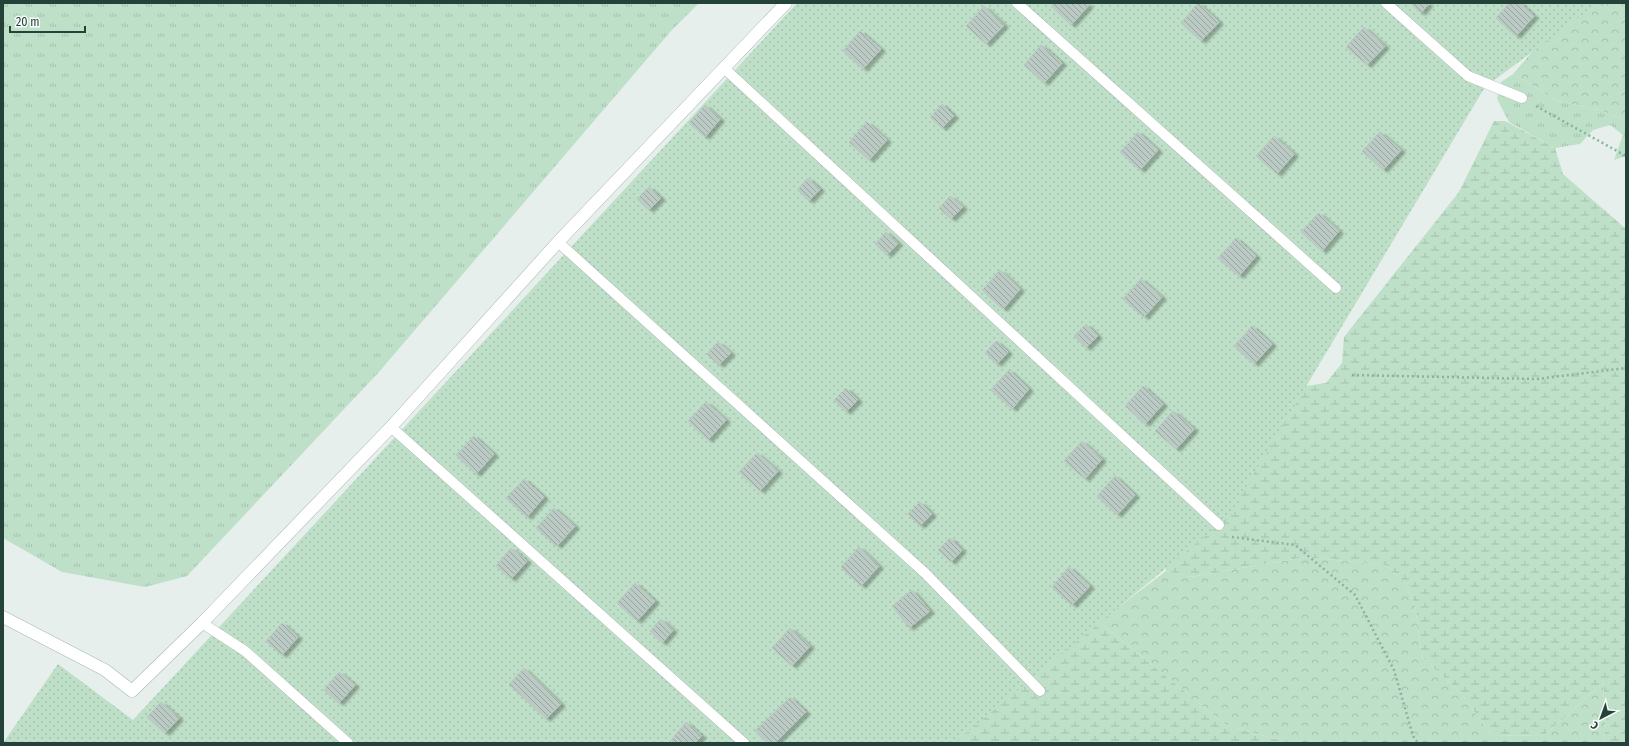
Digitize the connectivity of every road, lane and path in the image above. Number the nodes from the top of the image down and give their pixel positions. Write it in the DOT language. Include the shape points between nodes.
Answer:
graph roads {
  1 [pos="786,3"];
  2 [pos="1017,3"];
  3 [pos="1386,3"];
  4 [pos="725,69"];
  5 [pos="1522,98"];
  6 [pos="1626,156"];
  7 [pos="558,242"];
  8 [pos="1336,288"];
  9 [pos="1626,368"];
  10 [pos="1352,375"];
  11 [pos="391,427"];
  12 [pos="1218,525"];
  13 [pos="1225,536"];
  14 [pos="3,617"];
  15 [pos="202,623"];
  16 [pos="1040,691"];
  17 [pos="348,743"];
  18 [pos="744,743"];
  19 [pos="1418,743"];
  1 -- 4 [label="street"];
  2 -- 8 [label="lane"];
  3 -- 5 [label="lane" via="1468,76"];
  4 -- 7 [label="street"];
  4 -- 12 [label="lane"];
  5 -- 6 [label="path"];
  7 -- 11 [label="street"];
  7 -- 16 [label="lane" via="925,573"];
  9 -- 10 [label="path" via="1537,379"];
  11 -- 15 [label="street"];
  11 -- 18 [label="lane"];
  13 -- 19 [label="path" via="1295,545 1355,595 1394,670 1413,736"];
  14 -- 15 [label="street" via="105,670 132,691"];
  15 -- 17 [label="lane" via="245,651"];
}
